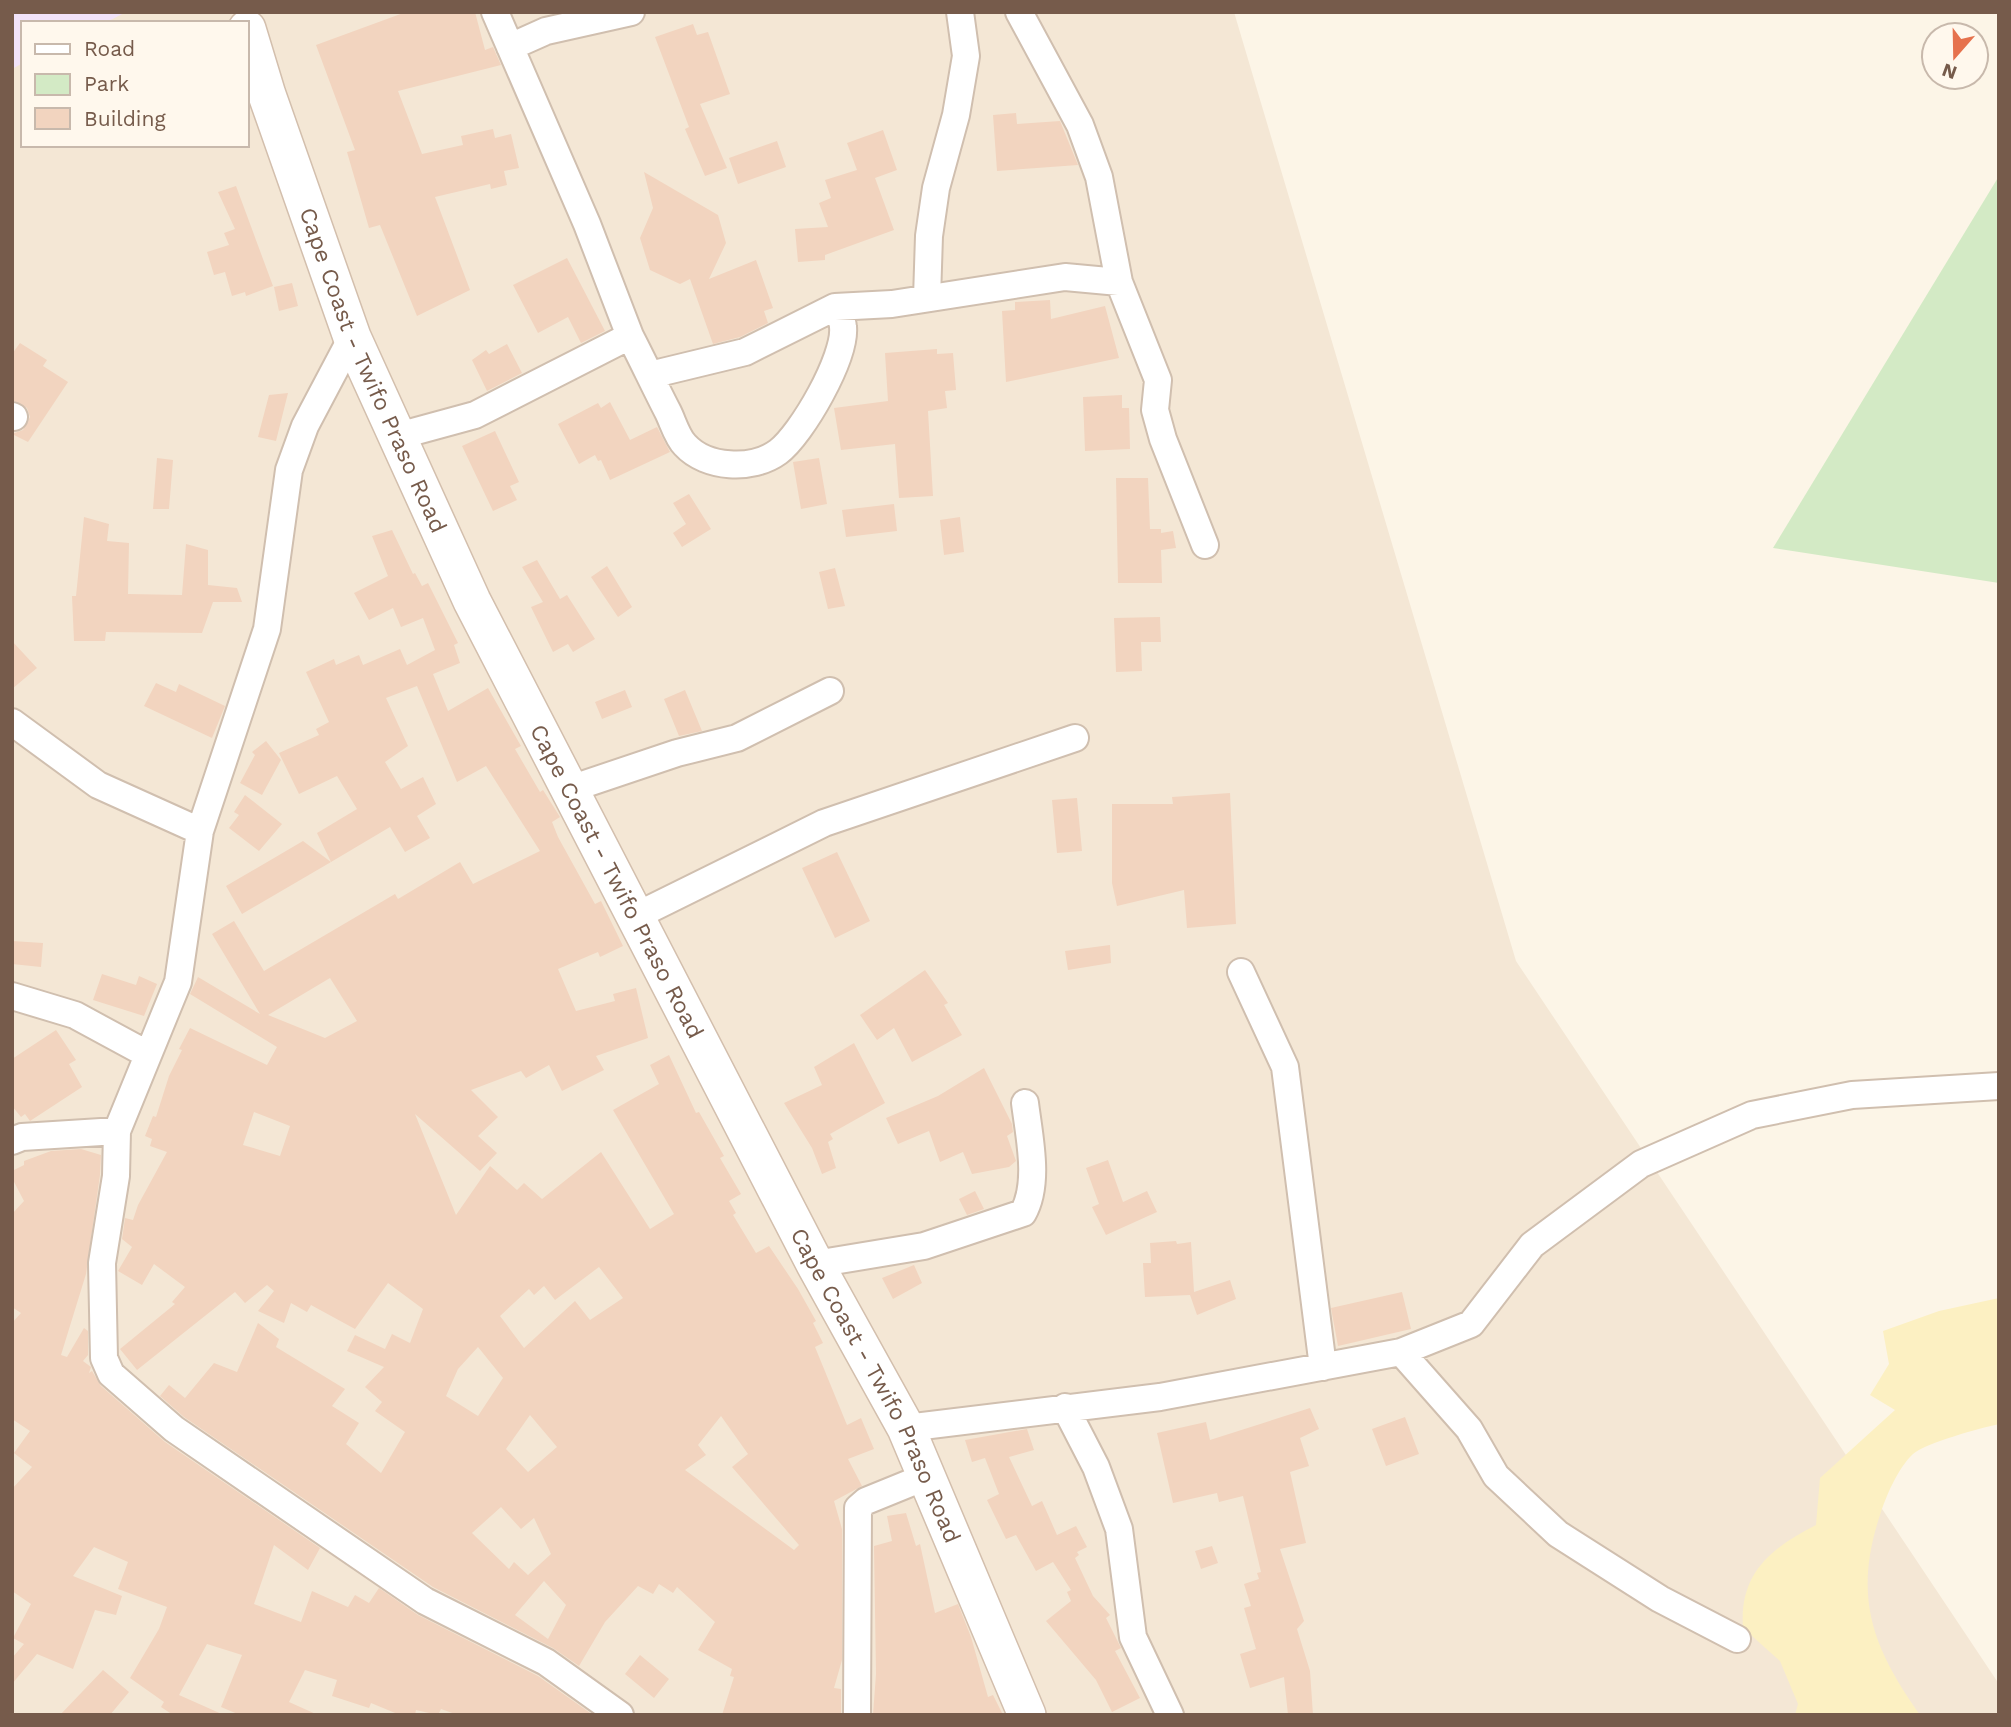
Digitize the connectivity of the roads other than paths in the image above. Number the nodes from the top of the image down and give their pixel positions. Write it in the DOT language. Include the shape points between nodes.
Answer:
graph roads {
  1 [pos="495,12"];
  2 [pos="631,12"];
  3 [pos="960,12"];
  4 [pos="1019,12"];
  5 [pos="248,32"];
  6 [pos="510,47"];
  7 [pos="1119,282"];
  8 [pos="927,299"];
  9 [pos="835,307"];
  10 [pos="630,336"];
  11 [pos="352,337"];
  12 [pos="650,375"];
  13 [pos="398,436"];
  14 [pos="1205,545"];
  15 [pos="830,691"];
  16 [pos="12,722"];
  17 [pos="1075,738"];
  18 [pos="567,790"];
  19 [pos="200,831"];
  20 [pos="634,917"];
  21 [pos="1241,972"];
  22 [pos="12,996"];
  23 [pos="147,1054"];
  24 [pos="1999,1086"];
  25 [pos="1025,1103"];
  26 [pos="117,1131"];
  27 [pos="12,1141"];
  28 [pos="815,1264"];
  29 [pos="1401,1352"];
  30 [pos="1323,1367"];
  31 [pos="1065,1407"];
  32 [pos="906,1428"];
  33 [pos="925,1477"];
  34 [pos="1737,1639"];
  35 [pos="620,1715"];
  36 [pos="857,1715"];
  37 [pos="1027,1715"];
  38 [pos="1170,1715"];
  1 -- 6 [label="street"];
  2 -- 6 [label="street" via="546,31"];
  3 -- 8 [label="street" via="967,56 936,188"];
  4 -- 7 [label="street" via="1080,125 1099,177"];
  5 -- 11 [label="main road, Cape Coast - Twifo Praso Road"];
  6 -- 10 [label="street"];
  7 -- 8 [label="street" via="1065,277"];
  7 -- 14 [label="street" via="1158,380 1154,410 1163,439"];
  8 -- 9 [label="street"];
  9 -- 12 [label="street" via="745,352"];
  9 -- 12 [label="street" via="843,326 827,379 797,432 776,453 719,466 700,458 683,444"];
  10 -- 12 [label="street"];
  10 -- 13 [label="street" via="475,415"];
  11 -- 13 [label="main road, Cape Coast - Twifo Praso Road"];
  11 -- 19 [label="street" via="289,470 267,629"];
  13 -- 18 [label="main road, Cape Coast - Twifo Praso Road" via="472,601"];
  15 -- 18 [label="street" via="737,738"];
  16 -- 19 [label="street" via="98,785"];
  17 -- 20 [label="street" via="824,823"];
  18 -- 20 [label="main road, Cape Coast - Twifo Praso Road"];
  19 -- 23 [label="street" via="178,982"];
  20 -- 28 [label="main road, Cape Coast - Twifo Praso Road"];
  21 -- 30 [label="street" via="1286,1067"];
  22 -- 23 [label="street" via="75,1015"];
  23 -- 26 [label="street"];
  24 -- 29 [label="street" via="1852,1095 1752,1115 1641,1164 1532,1245 1471,1324"];
  25 -- 28 [label="street" via="1031,1199 1023,1213 924,1246"];
  26 -- 27 [label="street"];
  26 -- 35 [label="street" via="116,1176 102,1263 104,1358 111,1374 174,1429 425,1601 546,1662"];
  28 -- 32 [label="main road, Cape Coast - Twifo Praso Road"];
  29 -- 30 [label="street"];
  29 -- 34 [label="street" via="1469,1429 1496,1476 1558,1534 1660,1599"];
  30 -- 31 [label="street" via="1160,1397"];
  31 -- 32 [label="street"];
  31 -- 38 [label="street" via="1096,1467 1119,1529 1133,1637"];
  32 -- 33 [label="main road, Cape Coast - Twifo Praso Road"];
  33 -- 36 [label="street" via="858,1508"];
  33 -- 37 [label="main road, Cape Coast - Twifo Praso Road"];
}
